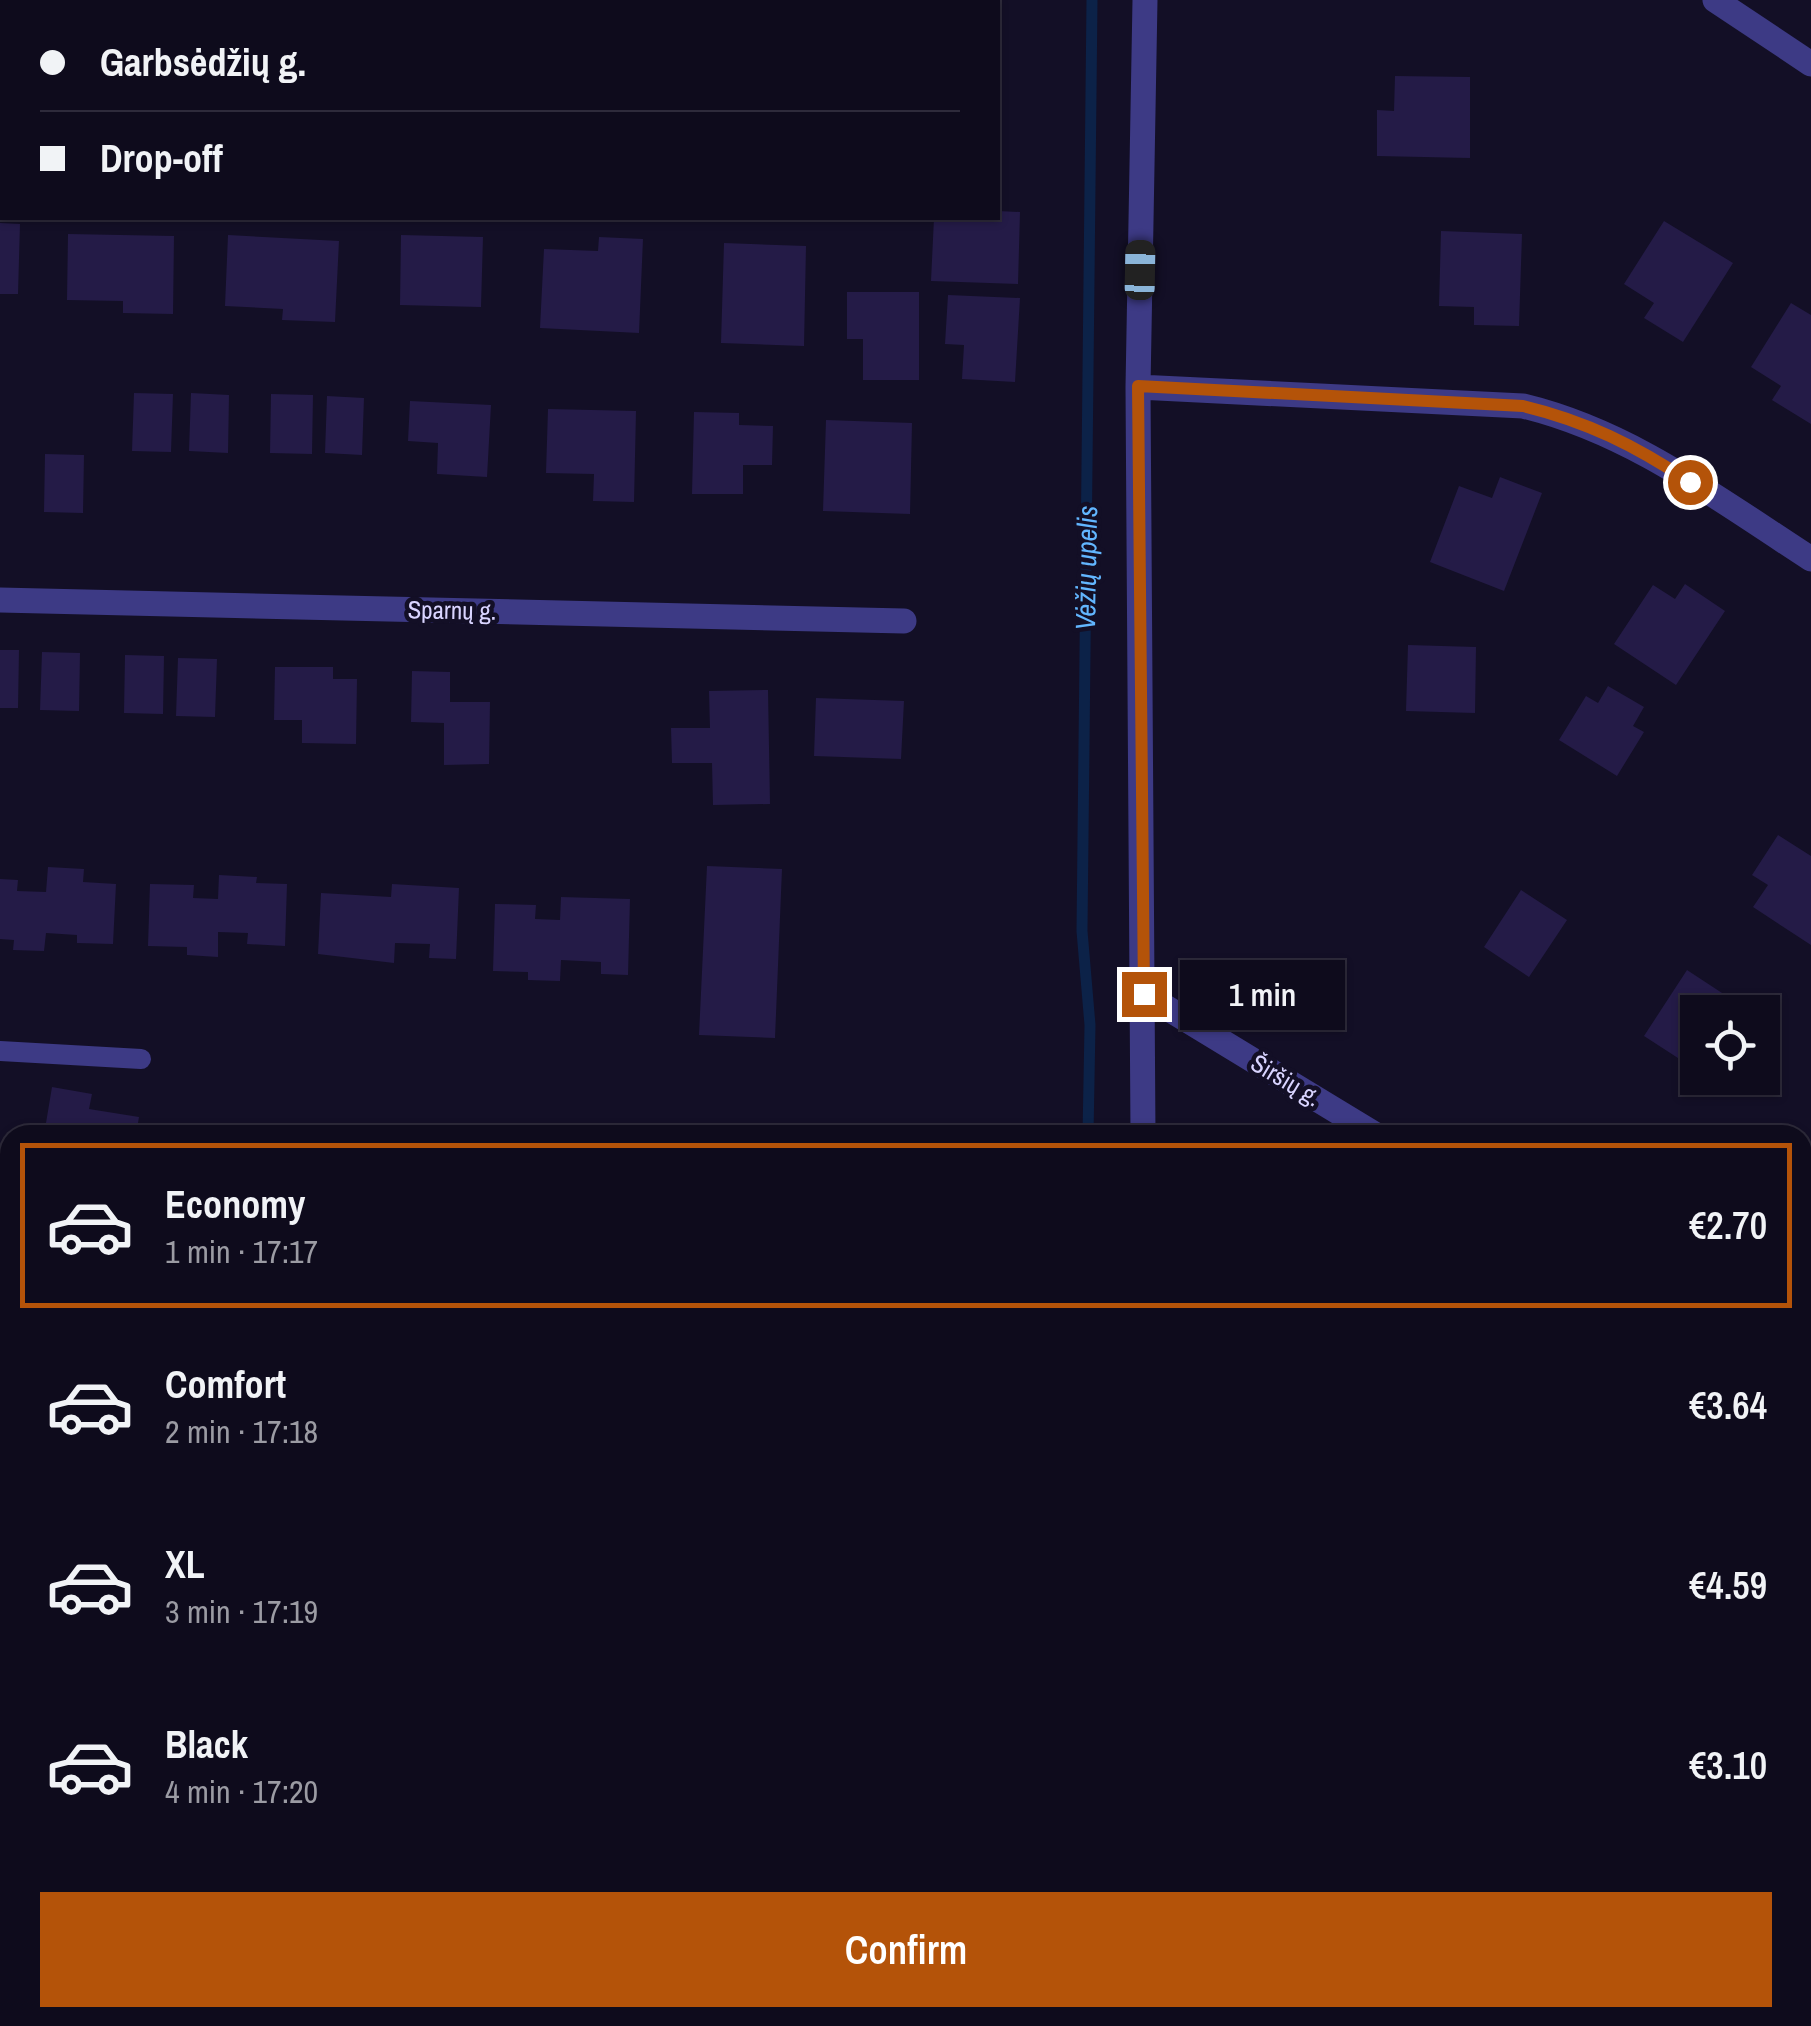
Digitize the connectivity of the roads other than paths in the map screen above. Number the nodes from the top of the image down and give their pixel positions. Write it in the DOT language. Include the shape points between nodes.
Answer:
graph roads {
  1 [pos="1145,0"];
  2 [pos="1715,0"];
  3 [pos="1811,64"];
  4 [pos="1138,386"];
  5 [pos="1811,559"];
  6 [pos="0,600"];
  7 [pos="904,621"];
  8 [pos="1144,994"];
  9 [pos="0,1051"];
  10 [pos="141,1059"];
  11 [pos="1143,1125"];
  12 [pos="1360,1125"];
  1 -- 4 [label="street"];
  2 -- 3 [label="street"];
  4 -- 5 [label="street" via="1523,406 1574,418 1630,442"];
  4 -- 8 [label="street"];
  6 -- 7 [label="street, Sparnų g."];
  8 -- 11 [label="street"];
  8 -- 12 [label="street, Širšių g."];
  9 -- 10 [label="lane"];
}
